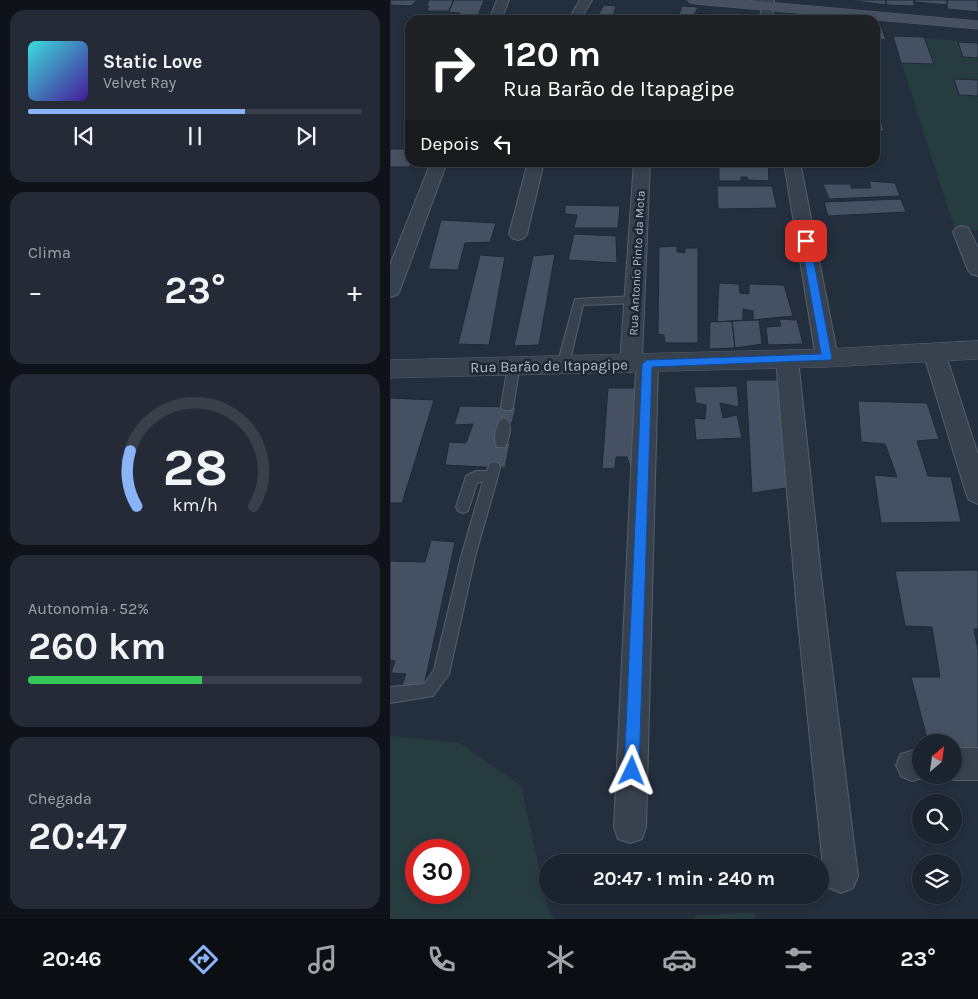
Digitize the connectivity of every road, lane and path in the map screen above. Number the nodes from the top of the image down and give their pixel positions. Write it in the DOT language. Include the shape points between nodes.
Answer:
graph roads {
  1 [pos="503,0"];
  2 [pos="586,0"];
  3 [pos="695,0"];
  4 [pos="766,9"];
  5 [pos="497,15"];
  6 [pos="577,15"];
  7 [pos="846,15"];
  8 [pos="880,18"];
  9 [pos="978,25"];
  10 [pos="438,167"];
  11 [pos="535,167"];
  12 [pos="642,167"];
  13 [pos="793,167"];
  14 [pos="962,232"];
  15 [pos="518,234"];
  16 [pos="978,270"];
  17 [pos="390,290"];
  18 [pos="634,300"];
  19 [pos="978,350"];
  20 [pos="934,352"];
  21 [pos="827,358"];
  22 [pos="787,359"];
  23 [pos="639,364"];
  24 [pos="563,365"];
  25 [pos="514,366"];
  26 [pos="390,369"];
  27 [pos="507,407"];
  28 [pos="504,423"];
  29 [pos="501,443"];
  30 [pos="978,493"];
  31 [pos="463,507"];
  32 [pos="390,695"];
  33 [pos="962,764"];
  34 [pos="978,764"];
  35 [pos="630,827"];
  36 [pos="841,876"];
  1 -- 5 [label="street"];
  2 -- 6 [label="street"];
  3 -- 4 [label="main road"];
  4 -- 7 [label="main road"];
  8 -- 9 [label="main road"];
  10 -- 17 [label="street"];
  11 -- 15 [label="street"];
  12 -- 18 [label="street, Rua Antonio Pinto da Mota"];
  13 -- 21 [label="street"];
  14 -- 16 [label="street"];
  18 -- 23 [label="street, Rua Antonio Pinto da Mota"];
  18 -- 24 [label="lane" via="579,302"];
  19 -- 20 [label="street, Rua Barão de Itapagipe"];
  20 -- 21 [label="street, Rua Barão de Itapagipe"];
  20 -- 30 [label="street"];
  21 -- 22 [label="street, Rua Barão de Itapagipe"];
  22 -- 23 [label="street, Rua Barão de Itapagipe"];
  22 -- 36 [label="street"];
  23 -- 24 [label="street, Rua Barão de Itapagipe"];
  23 -- 35 [label="street, Rua Antonio Pinto da Mota"];
  24 -- 25 [label="street, Rua Barão de Itapagipe"];
  25 -- 26 [label="street, Rua Barão de Itapagipe"];
  25 -- 27 [label="lane"];
  28 -- 29 [label="lane"];
  31 -- 32 [label="lane" via="471,480 493,472 468,557 441,674 428,691"];
  33 -- 34 [label="street"];
}
